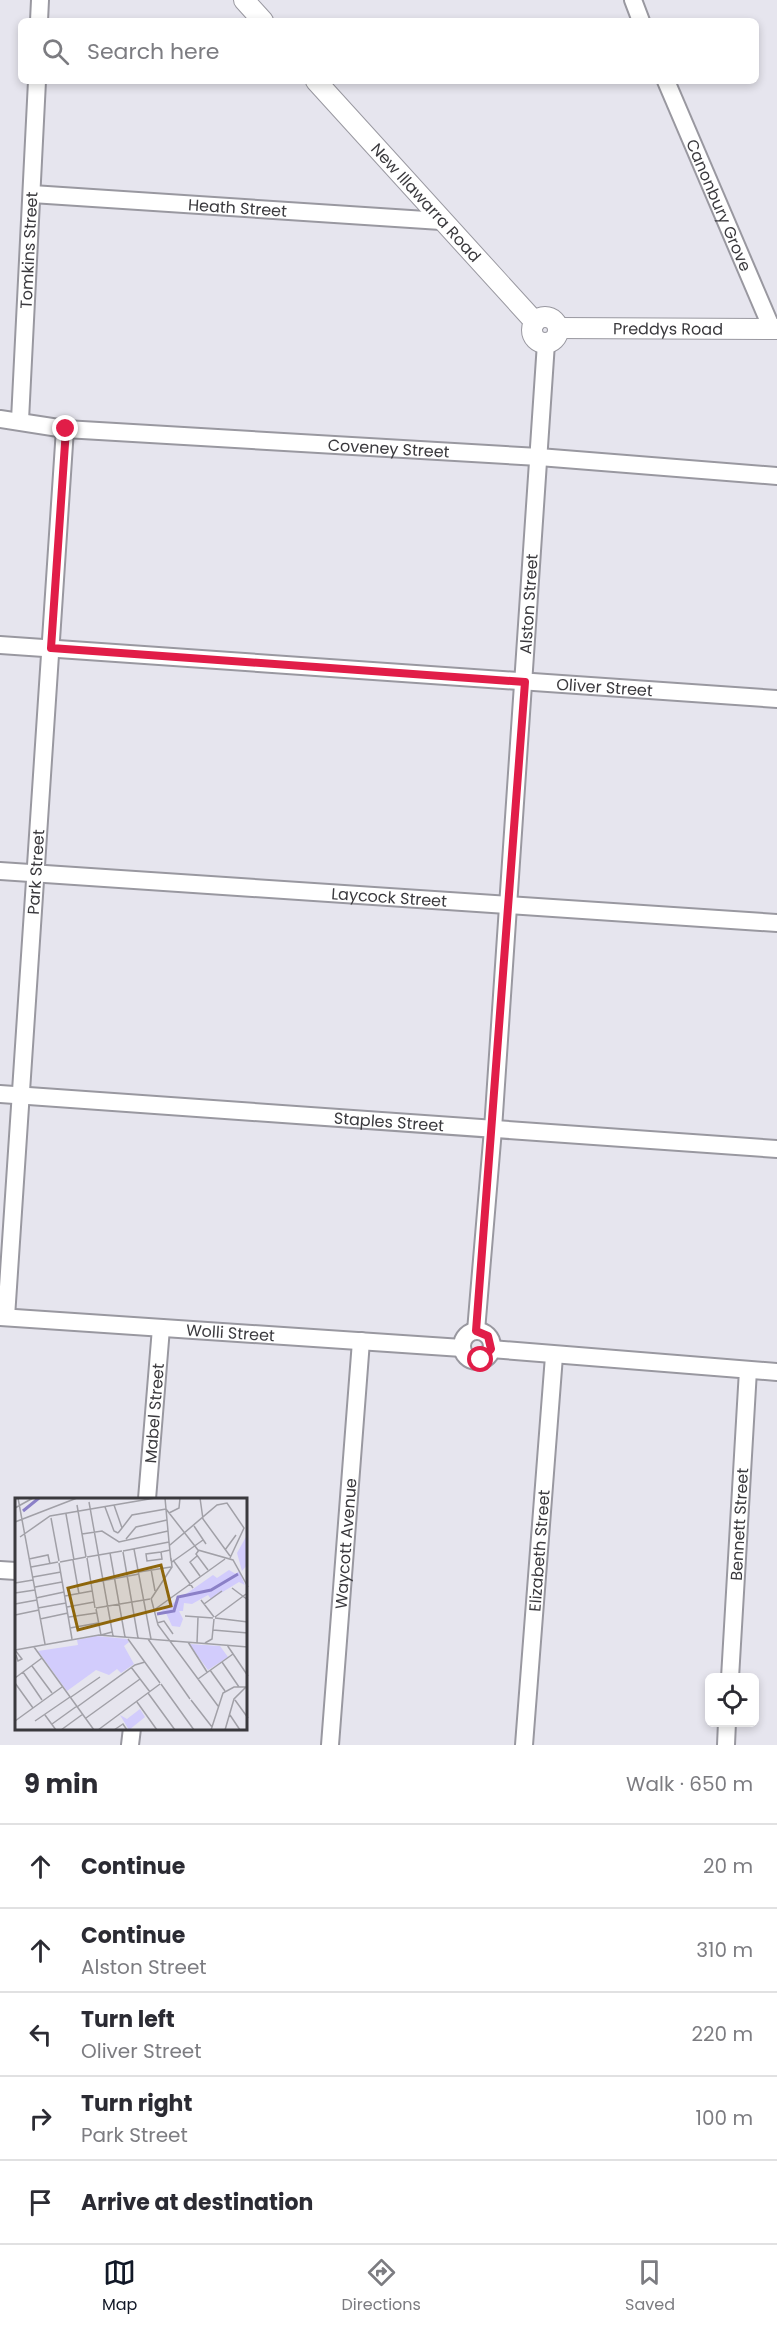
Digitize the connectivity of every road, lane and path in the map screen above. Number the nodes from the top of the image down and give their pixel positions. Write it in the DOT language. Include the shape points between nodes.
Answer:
graph roads {
  1 [pos="40,0"];
  2 [pos="244,0"];
  3 [pos="633,0"];
  4 [pos="39,18"];
  5 [pos="260,18"];
  6 [pos="640,18"];
  7 [pos="36,84"];
  8 [pos="319,84"];
  9 [pos="667,84"];
  10 [pos="32,194"];
  11 [pos="441,221"];
  12 [pos="535,322"];
  13 [pos="774,329"];
  14 [pos="552,336"];
  15 [pos="0,419"];
  16 [pos="20,420"];
  17 [pos="66,429"];
  18 [pos="539,457"];
  19 [pos="777,476"];
  20 [pos="0,645"];
  21 [pos="51,648"];
  22 [pos="525,682"];
  23 [pos="777,699"];
  24 [pos="0,872"];
  25 [pos="35,874"];
  26 [pos="508,904"];
  27 [pos="777,923"];
  28 [pos="0,1094"];
  29 [pos="21,1096"];
  30 [pos="493,1129"];
  31 [pos="777,1149"];
  32 [pos="3,1317"];
  33 [pos="161,1328"];
  34 [pos="476,1331"];
  35 [pos="361,1341"];
  36 [pos="462,1348"];
  37 [pos="491,1349"];
  38 [pos="554,1356"];
  39 [pos="748,1370"];
  40 [pos="777,1372"];
  41 [pos="147,1498"];
  42 [pos="0,1570"];
  43 [pos="15,1571"];
  44 [pos="730,1673"];
  45 [pos="727,1727"];
  46 [pos="132,1730"];
  47 [pos="130,1745"];
  48 [pos="330,1745"];
  49 [pos="524,1745"];
  50 [pos="726,1745"];
  1 -- 4 [label="street"];
  2 -- 5 [label="main road"];
  3 -- 6 [label="street"];
  7 -- 10 [label="street, Tomkins Street"];
  8 -- 11 [label="main road, New Illawarra Road"];
  9 -- 13 [label="street, Canonbury Grove"];
  10 -- 11 [label="street, Heath Street"];
  10 -- 16 [label="street, Tomkins Street"];
  11 -- 12 [label="main road, New Illawarra Road"];
  12 -- 14 [label="main road, Preddys Road" via="547,317 556,323"];
  13 -- 14 [label="main road, Preddys Road"];
  14 -- 18 [label="street, Alston Street"];
  15 -- 16 [label="street, Coveney Street"];
  16 -- 17 [label="street, Coveney Street"];
  17 -- 18 [label="street, Coveney Street"];
  17 -- 21 [label="street, Park Street"];
  18 -- 19 [label="street, Coveney Street"];
  18 -- 22 [label="street, Alston Street"];
  20 -- 21 [label="street, Oliver Street"];
  21 -- 22 [label="street, Oliver Street"];
  21 -- 25 [label="street, Park Street"];
  22 -- 23 [label="street, Oliver Street"];
  22 -- 26 [label="street, Alston Street"];
  24 -- 25 [label="street, Laycock Street"];
  25 -- 26 [label="street, Laycock Street"];
  25 -- 29 [label="street, Park Street"];
  26 -- 27 [label="street, Laycock Street"];
  26 -- 30 [label="street, Alston Street"];
  28 -- 29 [label="street, Staples Street"];
  29 -- 30 [label="street, Staples Street"];
  29 -- 32 [label="street, Park Street"];
  30 -- 31 [label="street, Staples Street"];
  30 -- 34 [label="street, Alston Street"];
  32 -- 33 [label="street, Wolli Street"];
  33 -- 35 [label="street, Wolli Street"];
  33 -- 41 [label="street, Mabel Street"];
  34 -- 36 [label="street" via="464,1338"];
  34 -- 37 [label="street" via="488,1336"];
  35 -- 36 [label="street, Wolli Street"];
  35 -- 48 [label="street, Waycott Avenue"];
  36 -- 37 [label="street" via="467,1357 476,1361 486,1357"];
  37 -- 38 [label="street"];
  38 -- 39 [label="street"];
  38 -- 49 [label="street, Elizabeth Street"];
  39 -- 40 [label="street"];
  39 -- 44 [label="street, Bennett Street"];
  42 -- 43 [label="street"];
  45 -- 50 [label="street"];
  46 -- 47 [label="street"];
}
